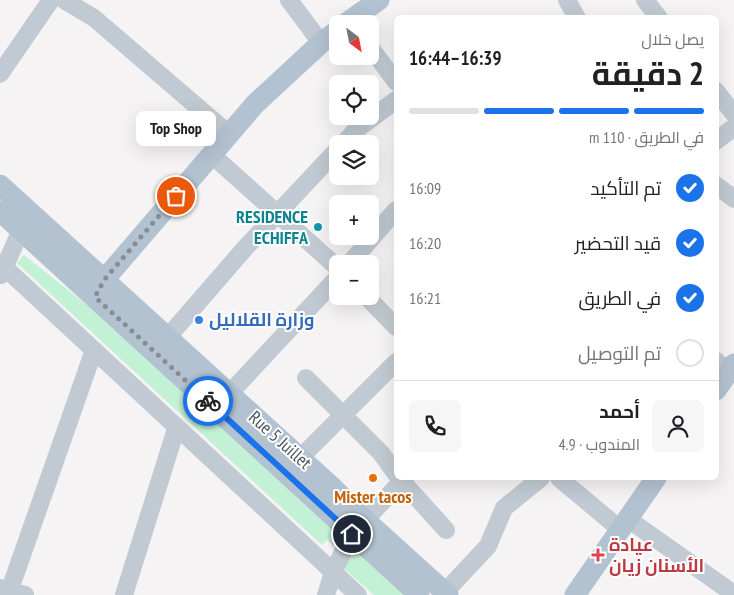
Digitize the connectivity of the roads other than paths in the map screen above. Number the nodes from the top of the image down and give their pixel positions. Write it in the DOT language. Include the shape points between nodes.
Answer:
graph roads {
  1 [pos="51,0"];
  2 [pos="64,0"];
  3 [pos="288,0"];
  4 [pos="379,0"];
  5 [pos="645,0"];
  6 [pos="358,15"];
  7 [pos="656,15"];
  8 [pos="329,36"];
  9 [pos="320,43"];
  10 [pos="379,59"];
  11 [pos="2,67"];
  12 [pos="394,79"];
  13 [pos="719,95"];
  14 [pos="394,101"];
  15 [pos="734,114"];
  16 [pos="734,127"];
  17 [pos="229,134"];
  18 [pos="351,135"];
  19 [pos="719,139"];
  20 [pos="212,155"];
  21 [pos="329,158"];
  22 [pos="0,185"];
  23 [pos="719,187"];
  24 [pos="734,199"];
  25 [pos="0,212"];
  26 [pos="394,212"];
  27 [pos="276,214"];
  28 [pos="21,230"];
  29 [pos="357,255"];
  30 [pos="329,260"];
  31 [pos="1,269"];
  32 [pos="329,287"];
  33 [pos="100,289"];
  34 [pos="375,305"];
  35 [pos="394,325"];
  36 [pos="167,338"];
  37 [pos="94,350"];
  38 [pos="394,364"];
  39 [pos="306,378"];
  40 [pos="229,394"];
  41 [pos="344,415"];
  42 [pos="176,429"];
  43 [pos="300,458"];
  44 [pos="394,470"];
  45 [pos="398,480"];
  46 [pos="402,480"];
  47 [pos="539,480"];
  48 [pos="562,480"];
  49 [pos="655,480"];
  50 [pos="625,524"];
  51 [pos="359,527"];
  52 [pos="446,530"];
  53 [pos="333,572"];
  54 [pos="10,592"];
  55 [pos="446,593"];
  56 [pos="582,593"];
  57 [pos="734,594"];
  58 [pos="124,595"];
  59 [pos="326,595"];
  60 [pos="358,595"];
  61 [pos="420,595"];
  1 -- 11 [label="street"];
  2 -- 17 [label="street" via="94,18"];
  3 -- 9 [label="street"];
  4 -- 6 [label="main road"];
  5 -- 7 [label="street"];
  8 -- 9 [label="main road"];
  9 -- 17 [label="main road" via="255,104"];
  10 -- 12 [label="street"];
  13 -- 15 [label="street"];
  14 -- 18 [label="street"];
  16 -- 19 [label="street"];
  17 -- 20 [label="main road"];
  20 -- 27 [label="street"];
  20 -- 33 [label="main road"];
  21 -- 27 [label="street"];
  22 -- 33 [label="main road, Rue 5 Juillet"];
  23 -- 24 [label="street"];
  25 -- 28 [label="main road, Rue 5 Juillet"];
  26 -- 29 [label="street"];
  27 -- 30 [label="street"];
  27 -- 36 [label="street"];
  28 -- 31 [label="street"];
  28 -- 33 [label="main road, Rue 5 Juillet"];
  31 -- 37 [label="street"];
  32 -- 40 [label="street"];
  33 -- 36 [label="main road, Rue 5 Juillet"];
  33 -- 51 [label="main road, Rue 5 Juillet"];
  34 -- 35 [label="street"];
  36 -- 40 [label="main road, Rue 5 Juillet"];
  37 -- 42 [label="street"];
  37 -- 54 [label="street"];
  38 -- 41 [label="street"];
  39 -- 41 [label="street"];
  40 -- 43 [label="main road, Rue 5 Juillet"];
  41 -- 43 [label="street"];
  41 -- 44 [label="street"];
  42 -- 53 [label="street"];
  42 -- 58 [label="street"];
  43 -- 51 [label="main road, Rue 5 Juillet" via="332,487"];
  45 -- 51 [label="street"];
  46 -- 52 [label="street"];
  47 -- 55 [label="street" via="504,508 488,546"];
  48 -- 50 [label="street"];
  49 -- 50 [label="main road"];
  50 -- 56 [label="main road"];
  50 -- 57 [label="street"];
  51 -- 53 [label="street"];
  51 -- 55 [label="main road, Rue 5 Juillet"];
  51 -- 61 [label="main road, Rue 5 Juillet"];
  53 -- 59 [label="street"];
  53 -- 60 [label="street"];
}
